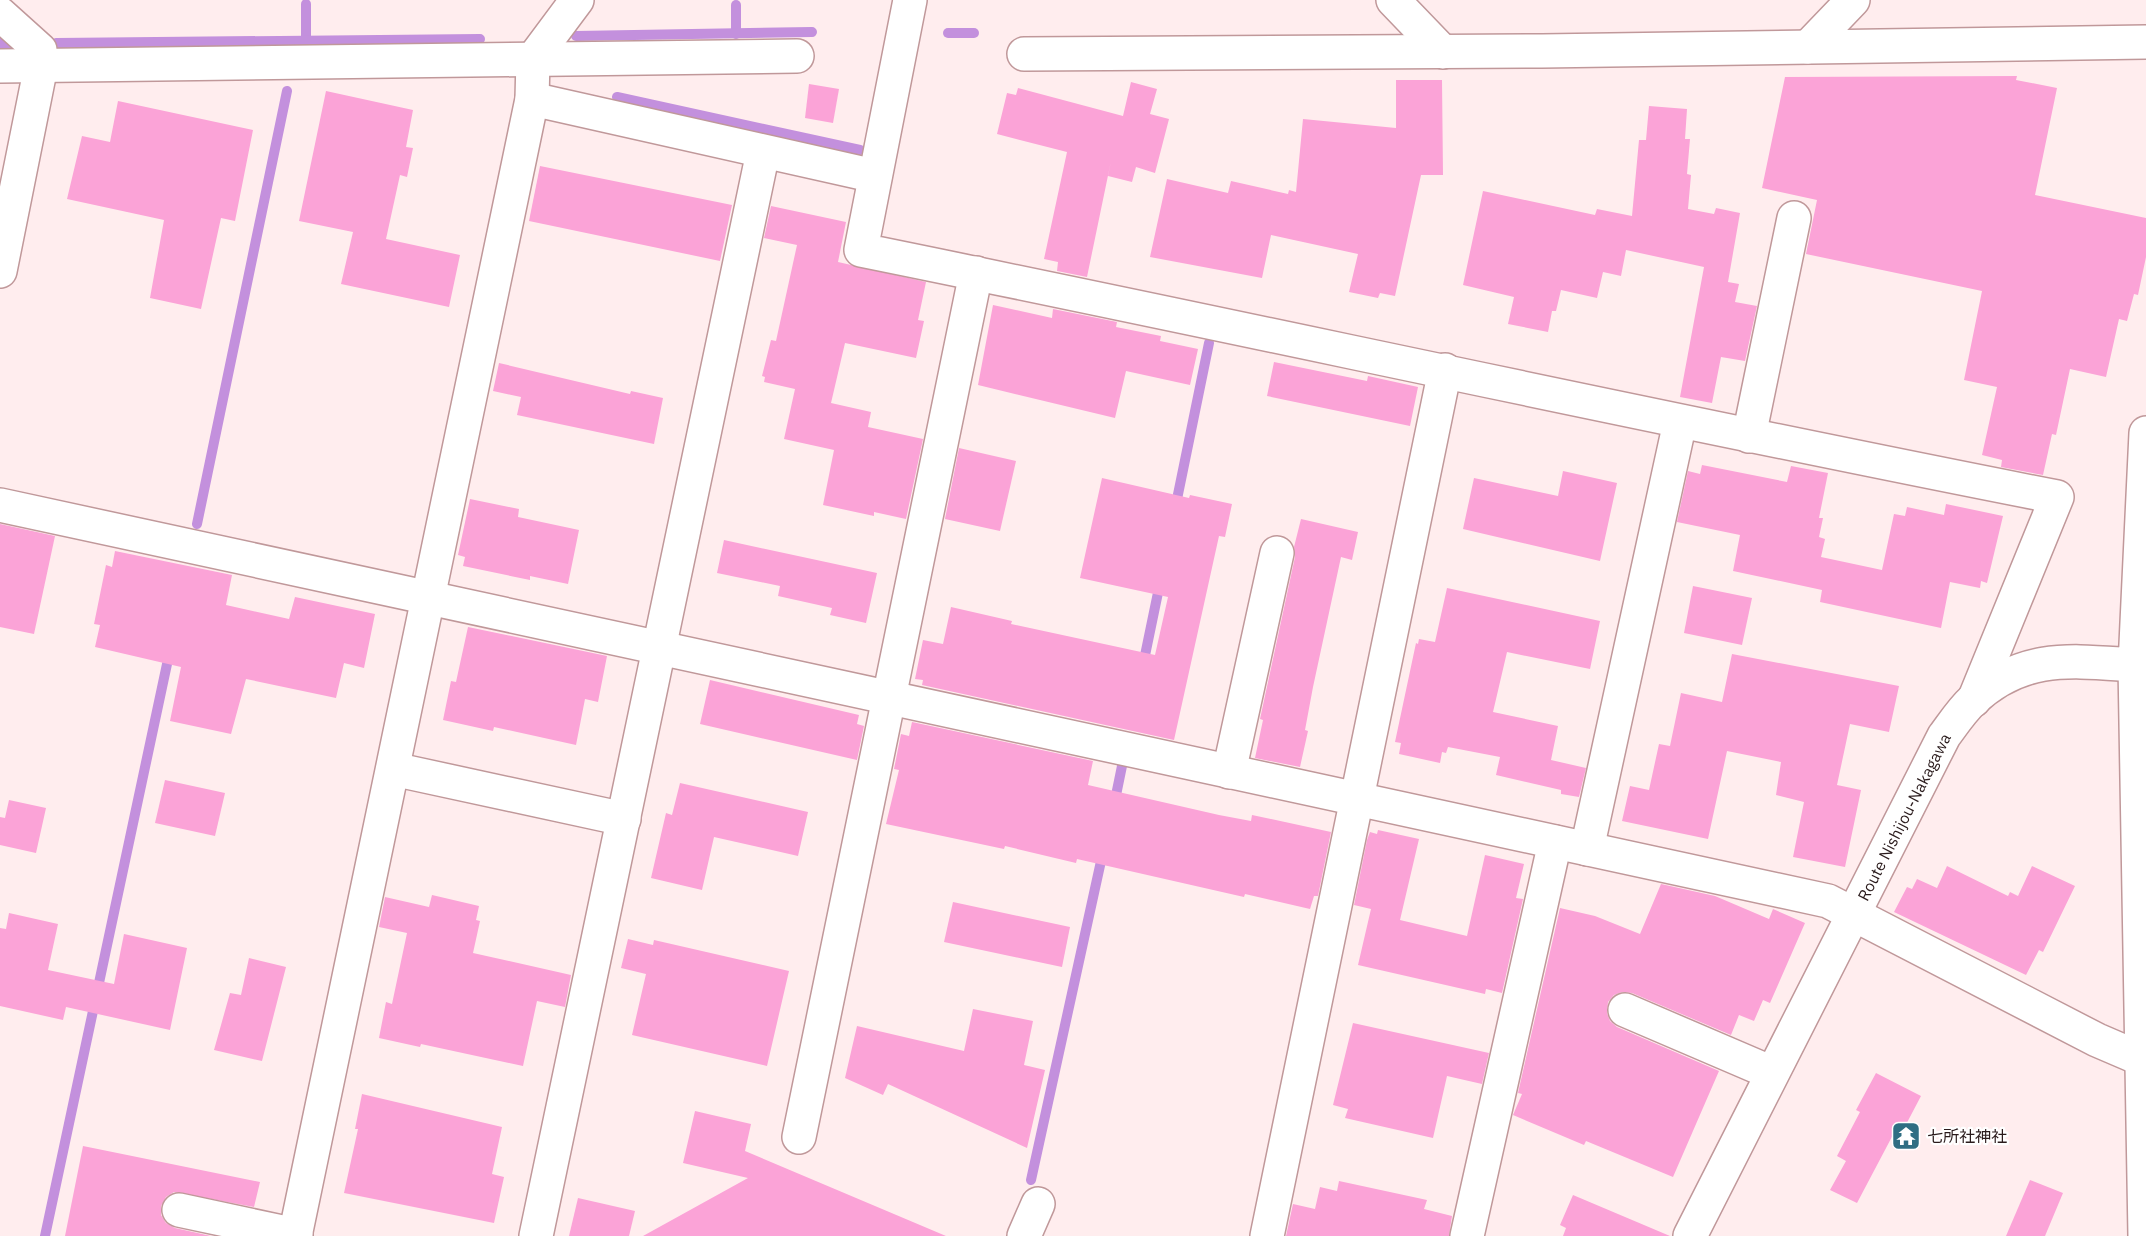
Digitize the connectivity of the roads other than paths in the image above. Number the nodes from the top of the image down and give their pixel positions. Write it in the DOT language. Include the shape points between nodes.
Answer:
graph roads {
  1 [pos="577,0"];
  2 [pos="910,0"];
  3 [pos="1394,0"];
  4 [pos="1853,0"];
  5 [pos="0,14"];
  6 [pos="2146,42"];
  7 [pos="1808,47"];
  8 [pos="1443,52"];
  9 [pos="1024,54"];
  10 [pos="797,56"];
  11 [pos="532,59"];
  12 [pos="0,66"];
  13 [pos="41,66"];
  14 [pos="532,99"];
  15 [pos="763,152"];
  16 [pos="875,176"];
  17 [pos="1794,218"];
  18 [pos="0,271"];
  19 [pos="976,273"];
  20 [pos="1445,370"];
  21 [pos="1680,422"];
  22 [pos="2146,433"];
  23 [pos="1749,436"];
  24 [pos="0,505"];
  25 [pos="1277,553"];
  26 [pos="428,598"];
  27 [pos="659,648"];
  28 [pos="2135,665"];
  29 [pos="889,698"];
  30 [pos="1974,700"];
  31 [pos="393,769"];
  32 [pos="1229,772"];
  33 [pos="1357,799"];
  34 [pos="624,819"];
  35 [pos="1555,842"];
  36 [pos="1587,849"];
  37 [pos="2143,891"];
  38 [pos="1854,914"];
  39 [pos="1625,1010"];
  40 [pos="2143,1060"];
  41 [pos="1772,1073"];
  42 [pos="799,1137"];
  43 [pos="1038,1204"];
  44 [pos="179,1210"];
  45 [pos="2145,1216"];
  46 [pos="296,1236"];
  47 [pos="536,1236"];
  48 [pos="1024,1236"];
  49 [pos="1267,1236"];
  50 [pos="1467,1236"];
  51 [pos="1690,1236"];
  1 -- 11 [label="street"];
  2 -- 16 [label="street"];
  3 -- 8 [label="street"];
  4 -- 7 [label="street"];
  5 -- 13 [label="street" via="40,50"];
  6 -- 7 [label="street"];
  7 -- 8 [label="street"];
  8 -- 9 [label="street"];
  10 -- 11 [label="street"];
  11 -- 13 [label="street"];
  11 -- 14 [label="street"];
  12 -- 13 [label="street"];
  13 -- 18 [label="street"];
  14 -- 15 [label="street"];
  14 -- 26 [label="street"];
  15 -- 16 [label="street"];
  15 -- 27 [label="street"];
  16 -- 19 [label="street" via="861,250"];
  17 -- 23 [label="street"];
  19 -- 20 [label="street"];
  19 -- 29 [label="street"];
  20 -- 21 [label="street"];
  20 -- 33 [label="street"];
  21 -- 23 [label="street"];
  21 -- 36 [label="street"];
  22 -- 28 [label="street"];
  23 -- 30 [label="street" via="2057,497"];
  24 -- 26 [label="street"];
  25 -- 32 [label="street"];
  26 -- 27 [label="street"];
  26 -- 31 [label="street"];
  27 -- 29 [label="street"];
  27 -- 34 [label="street"];
  28 -- 30 [label="street, Route Nishijou-Nakagawa" via="2062,661 2016,669"];
  28 -- 37 [label="street"];
  29 -- 32 [label="street"];
  29 -- 42 [label="street"];
  30 -- 38 [label="street, Route Nishijou-Nakagawa" via="1944,736"];
  31 -- 34 [label="street"];
  31 -- 46 [label="street"];
  32 -- 33 [label="street"];
  33 -- 35 [label="street"];
  33 -- 49 [label="street"];
  34 -- 47 [label="street"];
  35 -- 36 [label="street"];
  35 -- 50 [label="street"];
  36 -- 38 [label="street" via="1828,901"];
  37 -- 40 [label="street"];
  38 -- 40 [label="street"];
  38 -- 41 [label="street, Route Nishijou-Nakagawa"];
  39 -- 41 [label="street"];
  40 -- 45 [label="street"];
  41 -- 51 [label="street, Route Nishijou-Nakagawa"];
  43 -- 48 [label="street"];
  44 -- 46 [label="street"];
}
